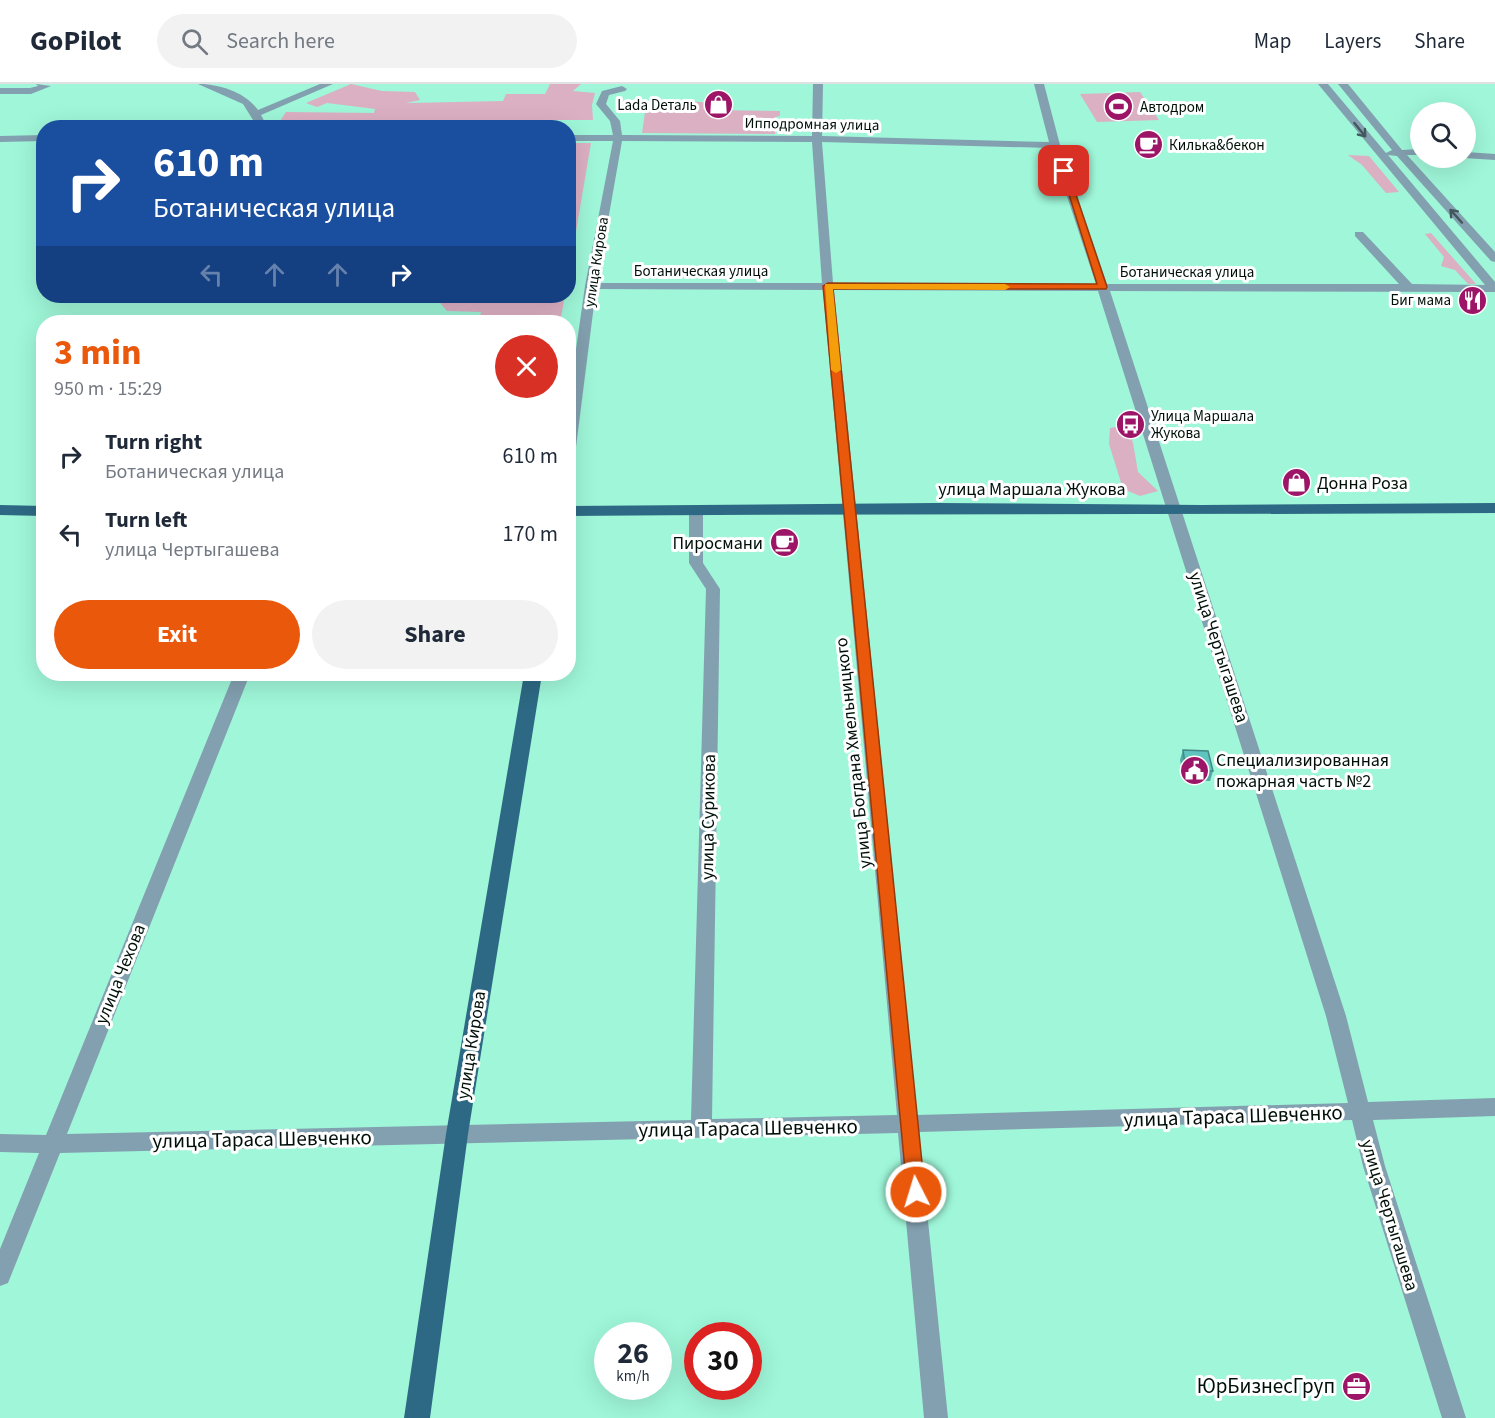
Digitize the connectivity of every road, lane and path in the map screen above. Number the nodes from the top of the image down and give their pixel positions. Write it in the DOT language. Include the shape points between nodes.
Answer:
graph roads {
  1 [pos="28,84"];
  2 [pos="42,84"];
  3 [pos="203,84"];
  4 [pos="328,84"];
  5 [pos="818,84"];
  6 [pos="1039,84"];
  7 [pos="1323,84"];
  8 [pos="1343,84"];
  9 [pos="622,89"];
  10 [pos="4,91"];
  11 [pos="256,114"];
  12 [pos="257,120"];
  13 [pos="36,138"];
  14 [pos="576,138"];
  15 [pos="618,138"];
  16 [pos="0,139"];
  17 [pos="817,139"];
  18 [pos="1055,145"];
  19 [pos="1399,152"];
  20 [pos="1410,152"];
  21 [pos="1379,153"];
  22 [pos="1476,156"];
  23 [pos="1495,157"];
  24 [pos="1359,234"];
  25 [pos="1495,259"];
  26 [pos="591,286"];
  27 [pos="828,286"];
  28 [pos="1103,287"];
  29 [pos="1408,287"];
  30 [pos="1495,289"];
  31 [pos="576,396"];
  32 [pos="1495,508"];
  33 [pos="848,509"];
  34 [pos="1175,509"];
  35 [pos="0,510"];
  36 [pos="36,510"];
  37 [pos="696,510"];
  38 [pos="576,511"];
  39 [pos="239,681"];
  40 [pos="532,681"];
  41 [pos="1495,1107"];
  42 [pos="1360,1112"];
  43 [pos="910,1124"];
  44 [pos="701,1129"];
  45 [pos="457,1134"];
  46 [pos="0,1143"];
  47 [pos="52,1144"];
  48 [pos="0,1276"];
  49 [pos="417,1418"];
  50 [pos="936,1418"];
  51 [pos="1454,1418"];
  1 -- 10 [label="street"];
  2 -- 10 [label="street" via="46,86 31,91"];
  3 -- 11 [label="street" via="244,101"];
  4 -- 11 [label="street"];
  5 -- 17 [label="street, улица Богдана Хмельницкого"];
  6 -- 18 [label="street, улица Чертыгашева"];
  7 -- 21 [label="street, one-way"];
  8 -- 19 [label="street"];
  9 -- 15 [label="street" via="604,93 601,104 615,121"];
  11 -- 12 [label="street"];
  13 -- 16 [label="street"];
  14 -- 15 [label="street, Ипподромная улица"];
  15 -- 17 [label="street, Ипподромная улица"];
  15 -- 26 [label="street, улица Кирова"];
  17 -- 18 [label="street, Ипподромная улица"];
  17 -- 27 [label="street, улица Богдана Хмельницкого"];
  18 -- 28 [label="street, улица Чертыгашева"];
  19 -- 20 [label="street"];
  19 -- 21 [label="street"];
  25 -- 19 [label="street, one-way"];
  21 -- 30 [label="street"];
  22 -- 23 [label="street"];
  24 -- 29 [label="street"];
  26 -- 27 [label="street, Ботаническая улица"];
  26 -- 31 [label="street, улица Кирова"];
  27 -- 28 [label="street, Ботаническая улица"];
  27 -- 33 [label="street, улица Богдана Хмельницкого"];
  28 -- 29 [label="street, Ботаническая улица"];
  28 -- 34 [label="street, улица Чертыгашева"];
  29 -- 30 [label="street, Ботаническая улица"];
  32 -- 34 [label="main road, улица Маршала Жукова"];
  33 -- 34 [label="main road, улица Маршала Жукова"];
  33 -- 37 [label="main road, улица Маршала Жукова"];
  33 -- 43 [label="street, улица Богдана Хмельницкого"];
  34 -- 42 [label="street, улица Чертыгашева" via="1336,1016"];
  35 -- 36 [label="main road"];
  37 -- 38 [label="main road, улица Маршала Жукова"];
  37 -- 44 [label="street, улица Сурикова" via="696,563 713,589"];
  39 -- 47 [label="street, улица Чехова"];
  40 -- 45 [label="main road, улица Кирова"];
  41 -- 42 [label="street, улица Тараса Шевченко"];
  42 -- 43 [label="street, улица Тараса Шевченко"];
  42 -- 51 [label="street, улица Чертыгашева"];
  43 -- 44 [label="street, улица Тараса Шевченко"];
  43 -- 50 [label="street, улица Богдана Хмельницкого"];
  44 -- 45 [label="street, улица Тараса Шевченко"];
  45 -- 47 [label="street, улица Тараса Шевченко"];
  45 -- 49 [label="main road, улица Кирова"];
  46 -- 47 [label="street, улица Тараса Шевченко"];
  47 -- 48 [label="street, улица Чехова"];
}
